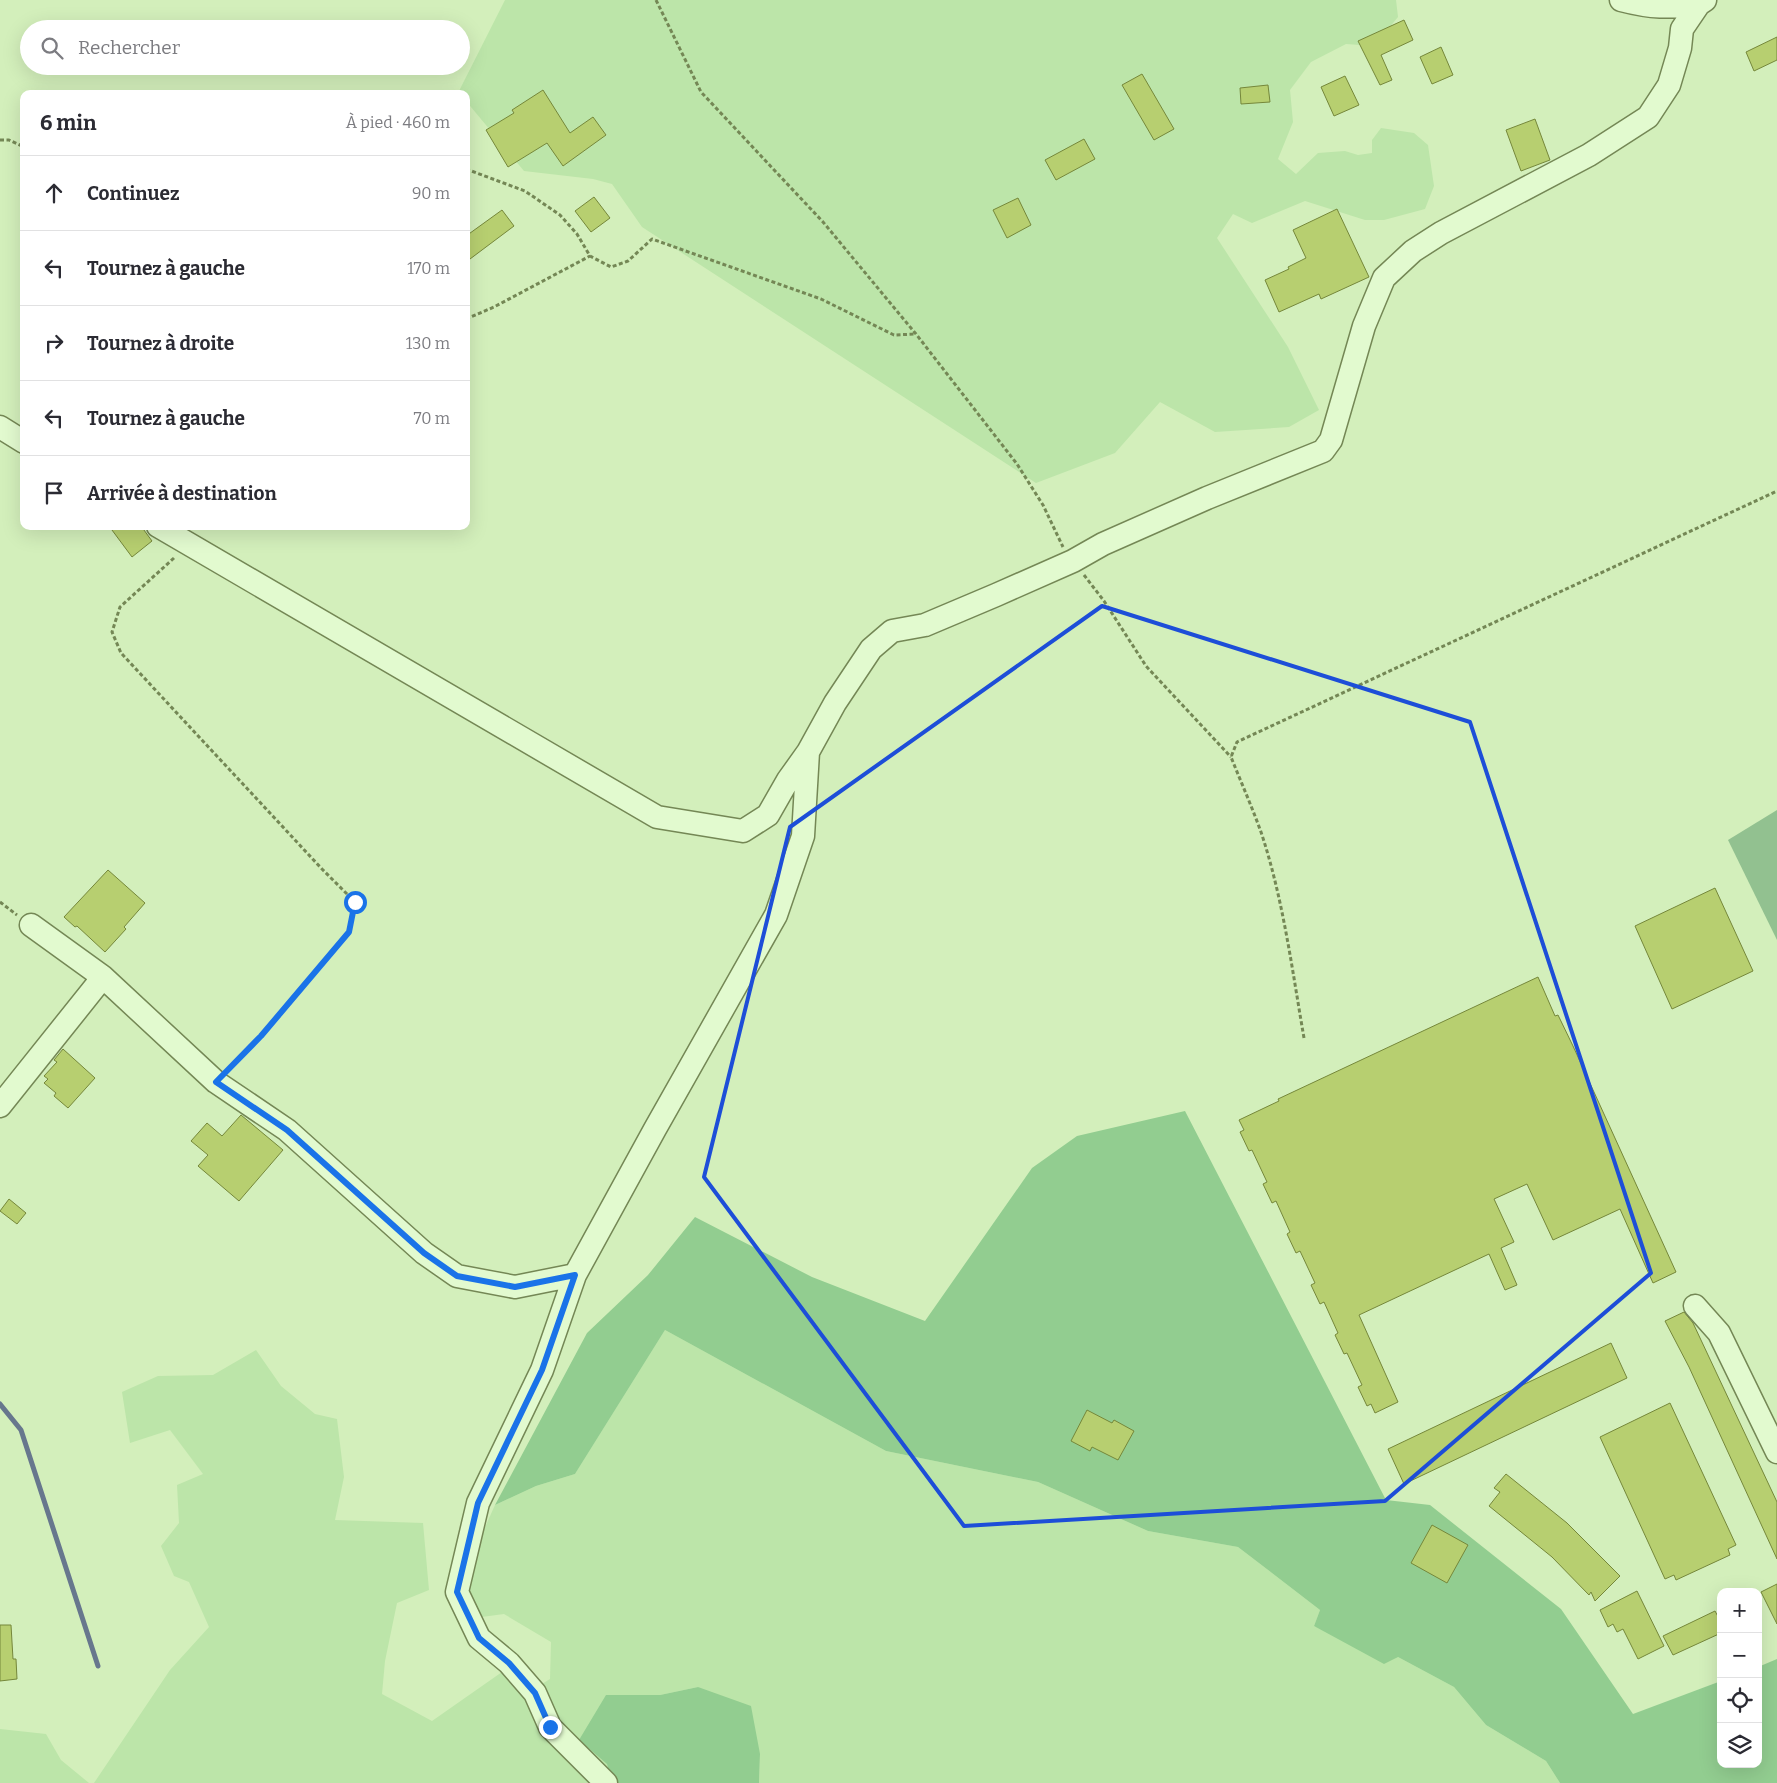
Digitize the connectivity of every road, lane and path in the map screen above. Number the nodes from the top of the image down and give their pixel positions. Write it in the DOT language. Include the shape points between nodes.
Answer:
graph roads {
  1 [pos="656,0"];
  2 [pos="1621,0"];
  3 [pos="1702,2"];
  4 [pos="0,140"];
  5 [pos="20,145"];
  6 [pos="470,170"];
  7 [pos="590,256"];
  8 [pos="470,317"];
  9 [pos="916,334"];
  10 [pos="0,427"];
  11 [pos="20,440"];
  12 [pos="1777,491"];
  13 [pos="164,530"];
  14 [pos="188,545"];
  15 [pos="1073,562"];
  16 [pos="808,752"];
  17 [pos="1231,758"];
  18 [pos="30,925"];
  19 [pos="103,977"];
  20 [pos="1304,1038"];
  21 [pos="216,1082"];
  22 [pos="0,1106"];
  23 [pos="575,1275"];
  24 [pos="1696,1306"];
  25 [pos="1777,1452"];
  26 [pos="606,1783"];
  1 -- 9 [label="path" via="702,92 823,222"];
  2 -- 3 [label="street" via="1646,7"];
  3 -- 15 [label="street" via="1682,29 1680,48 1668,85 1648,117 1589,155 1413,251 1384,278 1364,326 1331,440 1323,451 1207,498 1104,544"];
  4 -- 5 [label="path"];
  6 -- 7 [label="path" via="525,191 560,215"];
  7 -- 8 [label="path"];
  7 -- 9 [label="path" via="611,267 628,261 652,239 821,299 894,334"];
  9 -- 15 [label="path" via="1016,464 1043,505"];
  10 -- 11 [label="street"];
  12 -- 17 [label="path" via="1237,742"];
  13 -- 14 [label="street"];
  14 -- 16 [label="street" via="657,817 743,831 768,814"];
  14 -- 21 [label="path" via="120,607 112,632 122,653 355,902 349,932 261,1036"];
  15 -- 16 [label="street" via="925,624 892,631 872,649 835,703"];
  15 -- 17 [label="path" via="1104,601 1146,666"];
  16 -- 23 [label="street" via="803,836 776,915"];
  17 -- 20 [label="path" via="1261,832 1277,893"];
  18 -- 19 [label="street"];
  19 -- 21 [label="street"];
  19 -- 22 [label="street"];
  21 -- 23 [label="street" via="287,1130 424,1253 457,1276 515,1287"];
  23 -- 26 [label="street" via="542,1370 478,1503 457,1592 479,1638 509,1663 535,1693 550,1727"];
  24 -- 25 [label="street" via="1719,1333"];
}
